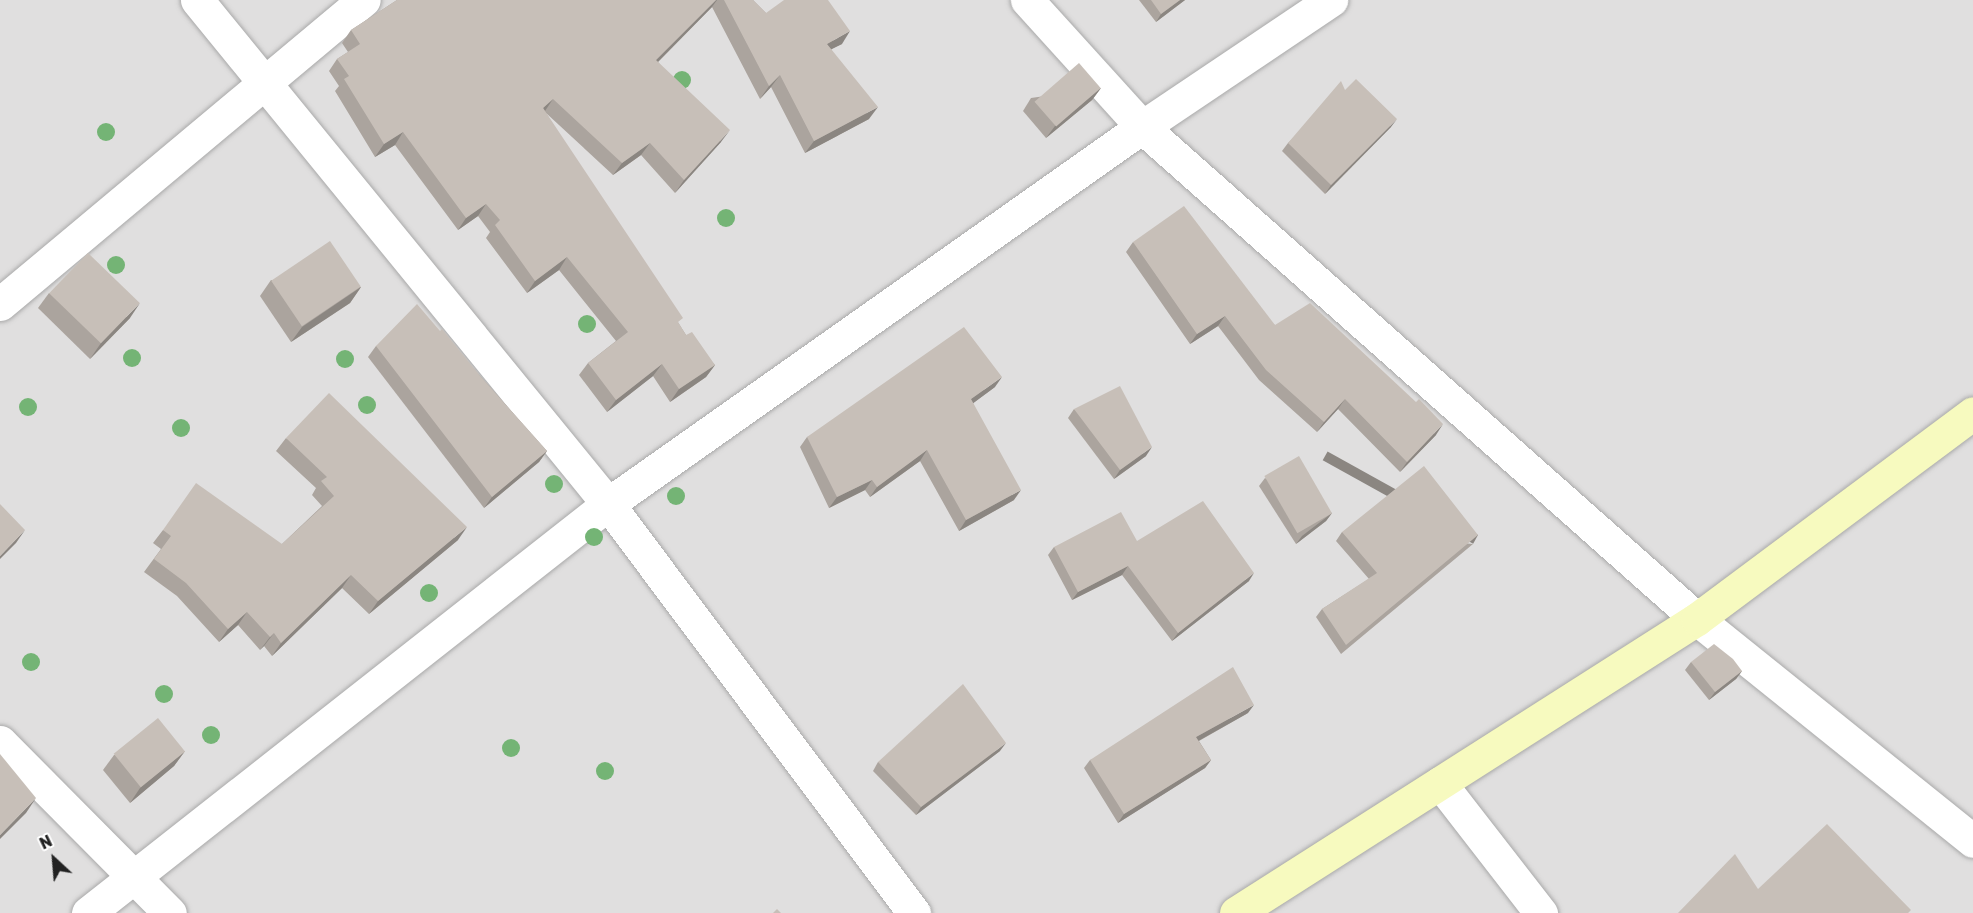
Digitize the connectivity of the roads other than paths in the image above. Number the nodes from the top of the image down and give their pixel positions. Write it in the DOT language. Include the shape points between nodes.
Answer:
graph roads {
  1 [pos="197,0"];
  2 [pos="364,0"];
  3 [pos="1027,0"];
  4 [pos="1331,0"];
  5 [pos="262,83"];
  6 [pos="1142,127"];
  7 [pos="0,304"];
  8 [pos="1973,413"];
  9 [pos="608,504"];
  10 [pos="1697,619"];
  11 [pos="0,742"];
  12 [pos="1440,783"];
  13 [pos="1973,841"];
  14 [pos="134,877"];
  15 [pos="88,913"];
  16 [pos="170,913"];
  17 [pos="914,913"];
  18 [pos="1236,913"];
  19 [pos="1541,913"];
  1 -- 5 [label="street"];
  2 -- 5 [label="street"];
  3 -- 6 [label="street"];
  4 -- 6 [label="street"];
  5 -- 7 [label="street"];
  5 -- 9 [label="street"];
  6 -- 9 [label="street"];
  6 -- 10 [label="street"];
  8 -- 10 [label="main road"];
  9 -- 14 [label="street"];
  9 -- 17 [label="street"];
  10 -- 12 [label="main road"];
  10 -- 13 [label="street"];
  11 -- 14 [label="street"];
  12 -- 18 [label="main road"];
  12 -- 19 [label="street"];
  14 -- 15 [label="street"];
  14 -- 16 [label="street"];
}
